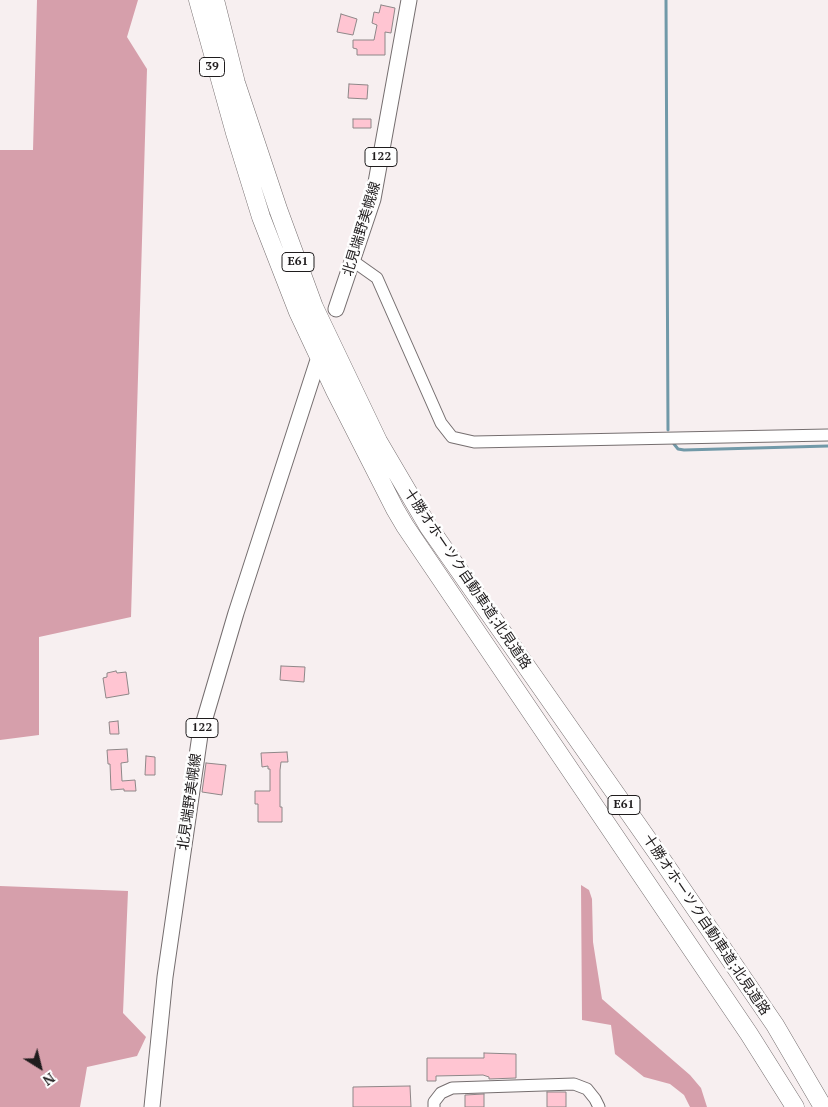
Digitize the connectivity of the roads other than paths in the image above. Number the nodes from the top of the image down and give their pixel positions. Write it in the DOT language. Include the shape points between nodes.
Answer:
graph roads {
  1 [pos="189,0"];
  2 [pos="198,0"];
  3 [pos="409,0"];
  4 [pos="217,6"];
  5 [pos="235,133"];
  6 [pos="353,261"];
  7 [pos="336,309"];
  8 [pos="317,363"];
  9 [pos="828,435"];
  10 [pos="152,1107"];
  11 [pos="434,1107"];
  12 [pos="599,1107"];
  13 [pos="795,1107"];
  14 [pos="822,1107"];
  1 -- 5 [label="highway, 39"];
  2 -- 5 [label="highway, 十勝オホーツク自動車道;北見道路 / E61"];
  3 -- 6 [label="main road, 北見端野美幌線 / 122" via="373,199"];
  4 -- 14 [label="highway, 十勝オホーツク自動車道;北見道路 / E61" via="236,83 314,307 378,441 428,526 775,1025"];
  5 -- 13 [label="highway, 十勝オホーツク自動車道;北見道路 / E61" via="261,217 298,312 405,526 750,1034"];
  6 -- 7 [label="main road, 北見端野美幌線 / 122"];
  6 -- 9 [label="street" via="377,278 441,423 452,436 474,442"];
  8 -- 10 [label="main road, 北見端野美幌線 / 122" via="236,612 200,735 165,977"];
  11 -- 12 [label="street" via="441,1093 452,1088 574,1084 587,1089"];
}
